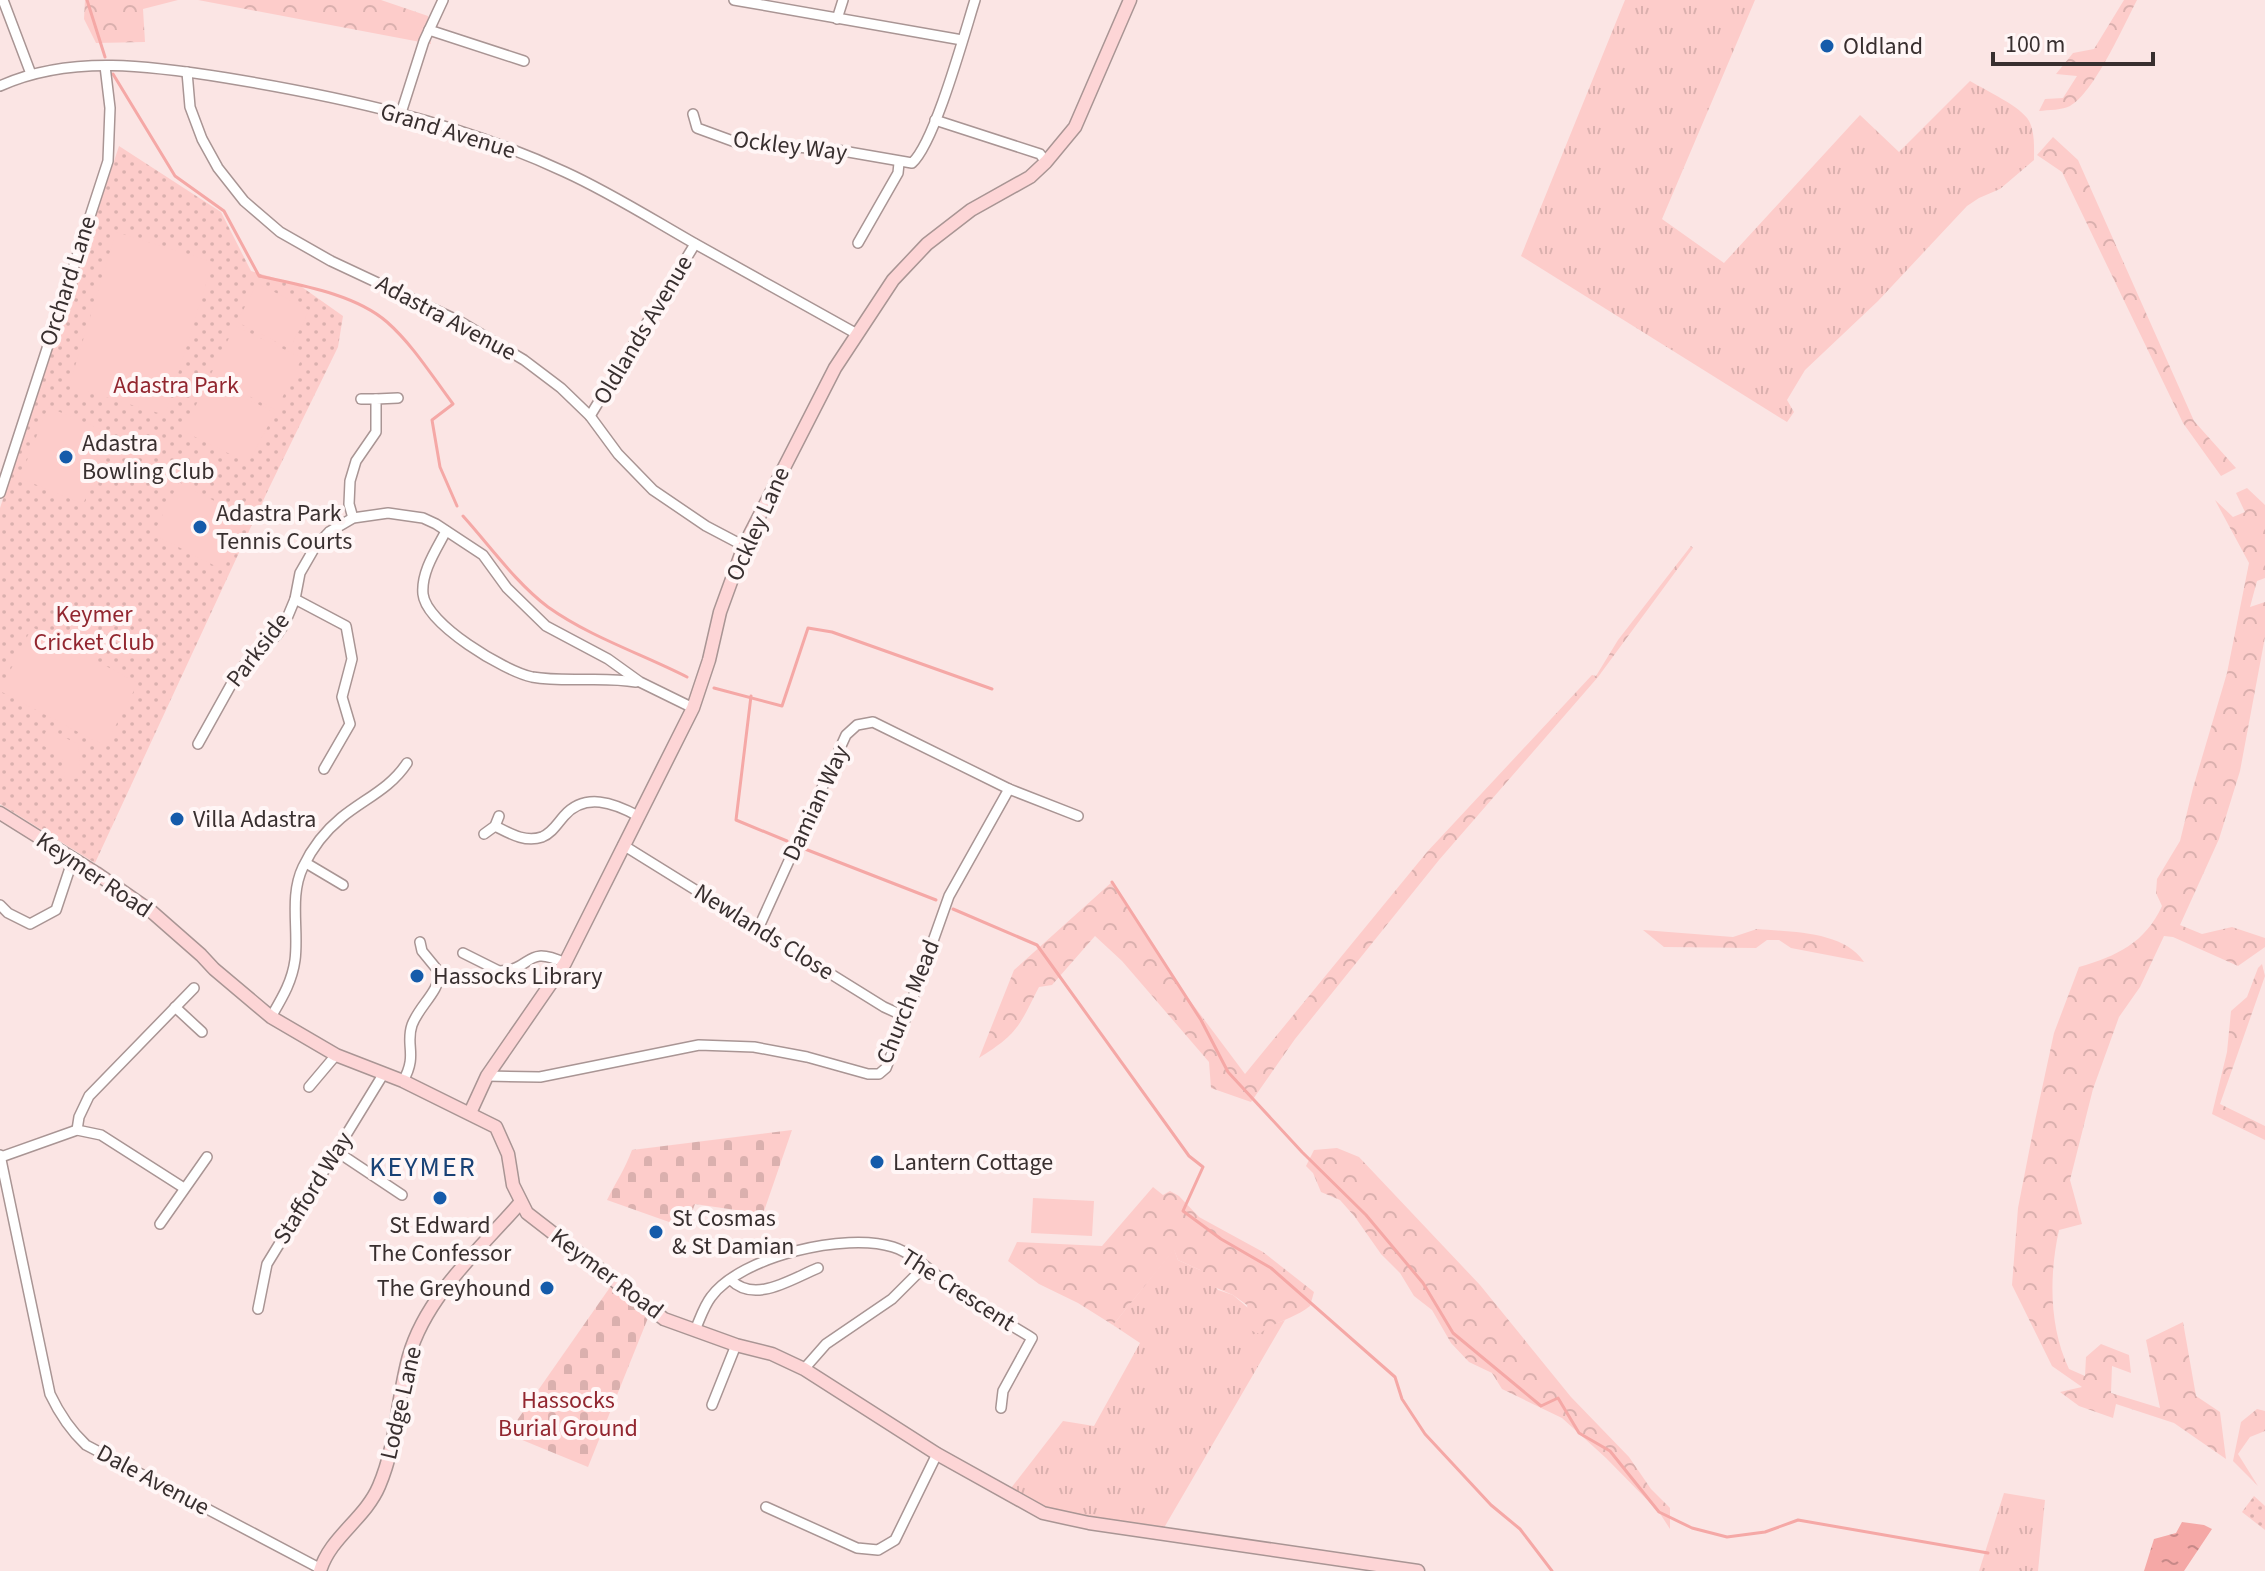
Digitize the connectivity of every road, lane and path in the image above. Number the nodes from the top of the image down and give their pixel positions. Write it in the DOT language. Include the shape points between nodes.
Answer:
graph roads {
  1 [pos="3,0"];
  2 [pos="443,0"];
  3 [pos="734,0"];
  4 [pos="843,0"];
  5 [pos="975,0"];
  6 [pos="1130,0"];
  7 [pos="837,19"];
  8 [pos="429,30"];
  9 [pos="962,40"];
  10 [pos="524,61"];
  11 [pos="105,66"];
  12 [pos="187,72"];
  13 [pos="31,74"];
  14 [pos="0,86"];
  15 [pos="401,113"];
  16 [pos="693,114"];
  17 [pos="935,120"];
  18 [pos="1046,162"];
  19 [pos="899,163"];
  20 [pos="858,243"];
  21 [pos="695,244"];
  22 [pos="857,334"];
  23 [pos="398,398"];
  24 [pos="361,399"];
  25 [pos="376,399"];
  26 [pos="590,416"];
  27 [pos="0,493"];
  28 [pos="353,518"];
  29 [pos="446,531"];
  30 [pos="744,546"];
  31 [pos="295,599"];
  32 [pos="640,682"];
  33 [pos="693,708"];
  34 [pos="198,744"];
  35 [pos="407,763"];
  36 [pos="324,769"];
  37 [pos="1009,789"];
  38 [pos="0,813"];
  39 [pos="638,816"];
  40 [pos="1078,816"];
  41 [pos="484,834"];
  42 [pos="623,845"];
  43 [pos="73,859"];
  44 [pos="306,863"];
  45 [pos="343,885"];
  46 [pos="0,905"];
  47 [pos="758,929"];
  48 [pos="420,942"];
  49 [pos="463,953"];
  50 [pos="565,963"];
  51 [pos="194,988"];
  52 [pos="175,1007"];
  53 [pos="271,1017"];
  54 [pos="906,1017"];
  55 [pos="202,1032"];
  56 [pos="336,1055"];
  57 [pos="384,1073"];
  58 [pos="487,1076"];
  59 [pos="403,1081"];
  60 [pos="309,1087"];
  61 [pos="470,1113"];
  62 [pos="77,1130"];
  63 [pos="336,1151"];
  64 [pos="0,1156"];
  65 [pos="207,1157"];
  66 [pos="184,1188"];
  67 [pos="402,1195"];
  68 [pos="520,1203"];
  69 [pos="160,1224"];
  70 [pos="924,1267"];
  71 [pos="818,1268"];
  72 [pos="731,1280"];
  73 [pos="258,1309"];
  74 [pos="695,1330"];
  75 [pos="736,1345"];
  76 [pos="804,1369"];
  77 [pos="712,1405"];
  78 [pos="1001,1408"];
  79 [pos="937,1454"];
  80 [pos="766,1507"];
  81 [pos="321,1570"];
  82 [pos="1418,1571"];
  1 -- 13 [label="street"];
  2 -- 8 [label="street"];
  3 -- 7 [label="street"];
  4 -- 7 [label="street"];
  5 -- 9 [label="street"];
  6 -- 18 [label="street, Ockley Lane" via="1075,127"];
  7 -- 9 [label="street"];
  8 -- 10 [label="street"];
  8 -- 15 [label="street"];
  9 -- 17 [label="street"];
  11 -- 12 [label="street, Grand Avenue"];
  11 -- 13 [label="street, Grand Avenue"];
  11 -- 27 [label="street, Orchard Lane" via="108,161"];
  12 -- 15 [label="street, Grand Avenue"];
  12 -- 26 [label="street, Adastra Avenue" via="190,107 218,168 244,201 280,232 492,339 542,372"];
  13 -- 14 [label="street, Grand Avenue"];
  15 -- 21 [label="street, Grand Avenue" via="563,171"];
  16 -- 19 [label="street, Ockley Way" via="697,128 738,143 837,150"];
  17 -- 18 [label="street" via="1040,154"];
  17 -- 19 [label="street" via="921,155 912,163"];
  18 -- 22 [label="street, Ockley Lane" via="927,244 893,280"];
  19 -- 20 [label="street"];
  21 -- 22 [label="street, Grand Avenue"];
  21 -- 26 [label="street, Oldlands Avenue"];
  22 -- 30 [label="street, Ockley Lane" via="811,411"];
  23 -- 25 [label="street"];
  24 -- 25 [label="street"];
  25 -- 28 [label="street" via="376,432 356,461 350,481"];
  26 -- 30 [label="street, Adastra Avenue" via="653,490"];
  28 -- 29 [label="street" via="406,514"];
  28 -- 31 [label="street, Parkside" via="315,547 300,573"];
  29 -- 32 [label="street" via="483,555 546,626"];
  29 -- 32 [label="street" via="423,593 427,606 459,637 528,676"];
  30 -- 33 [label="street, Ockley Lane"];
  31 -- 34 [label="street, Parkside" via="277,635 250,658 229,687"];
  31 -- 36 [label="street" via="346,626 349,635 352,659 342,697 350,724"];
  32 -- 33 [label="street"];
  33 -- 39 [label="street, Ockley Lane"];
  35 -- 44 [label="street" via="396,780 322,835"];
  37 -- 40 [label="street, Damian Way"];
  37 -- 47 [label="street, Damian Way" via="873,722 857,725 846,735"];
  37 -- 54 [label="street, Church Mead" via="949,896"];
  38 -- 43 [label="street, Keymer Road"];
  39 -- 41 [label="street" via="592,800 575,806 539,838 517,837 497,821"];
  39 -- 42 [label="street, Ockley Lane"];
  42 -- 47 [label="street, Newlands Close"];
  42 -- 50 [label="street, Ockley Lane"];
  43 -- 46 [label="street" via="56,910 30,924"];
  43 -- 53 [label="street, Keymer Road" via="152,912"];
  44 -- 45 [label="street"];
  44 -- 53 [label="street" via="296,898 291,981"];
  47 -- 54 [label="street, Newlands Close"];
  48 -- 59 [label="street" via="440,973 439,982 412,1024 413,1055"];
  49 -- 50 [label="street" via="499,971 539,954"];
  50 -- 58 [label="street, Ockley Lane"];
  51 -- 52 [label="street"];
  52 -- 55 [label="street"];
  52 -- 62 [label="street" via="89,1096"];
  53 -- 56 [label="street, Keymer Road"];
  54 -- 58 [label="street, Church Mead" via="879,1074 754,1047 699,1045 540,1077"];
  56 -- 57 [label="street, Keymer Road"];
  56 -- 60 [label="street"];
  57 -- 59 [label="street, Keymer Road"];
  57 -- 63 [label="street, Stafford Way"];
  58 -- 61 [label="street, Ockley Lane"];
  59 -- 61 [label="street, Keymer Road"];
  61 -- 68 [label="street, Keymer Road" via="496,1127"];
  62 -- 64 [label="street"];
  62 -- 66 [label="street" via="101,1135"];
  63 -- 67 [label="street"];
  63 -- 73 [label="street, Stafford Way" via="267,1264"];
  64 -- 81 [label="street, Dale Avenue" via="50,1394 77,1436"];
  65 -- 66 [label="street"];
  66 -- 69 [label="street"];
  68 -- 74 [label="street, Keymer Road" via="645,1306"];
  68 -- 81 [label="street, Lodge Lane" via="449,1284 418,1330 388,1465 369,1506 329,1551"];
  70 -- 72 [label="street, The Crescent" via="894,1247 857,1242 806,1248"];
  70 -- 76 [label="street" via="892,1299 837,1335"];
  70 -- 78 [label="street, The Crescent" via="1032,1338 1003,1391"];
  71 -- 72 [label="street" via="751,1292"];
  72 -- 74 [label="street, The Crescent" via="712,1296"];
  74 -- 75 [label="street, Keymer Road"];
  75 -- 76 [label="street, Keymer Road"];
  75 -- 77 [label="street"];
  76 -- 79 [label="street, Keymer Road"];
  79 -- 80 [label="street" via="895,1540 886,1548 857,1548"];
  79 -- 82 [label="street, Keymer Road" via="1057,1517"];
}
